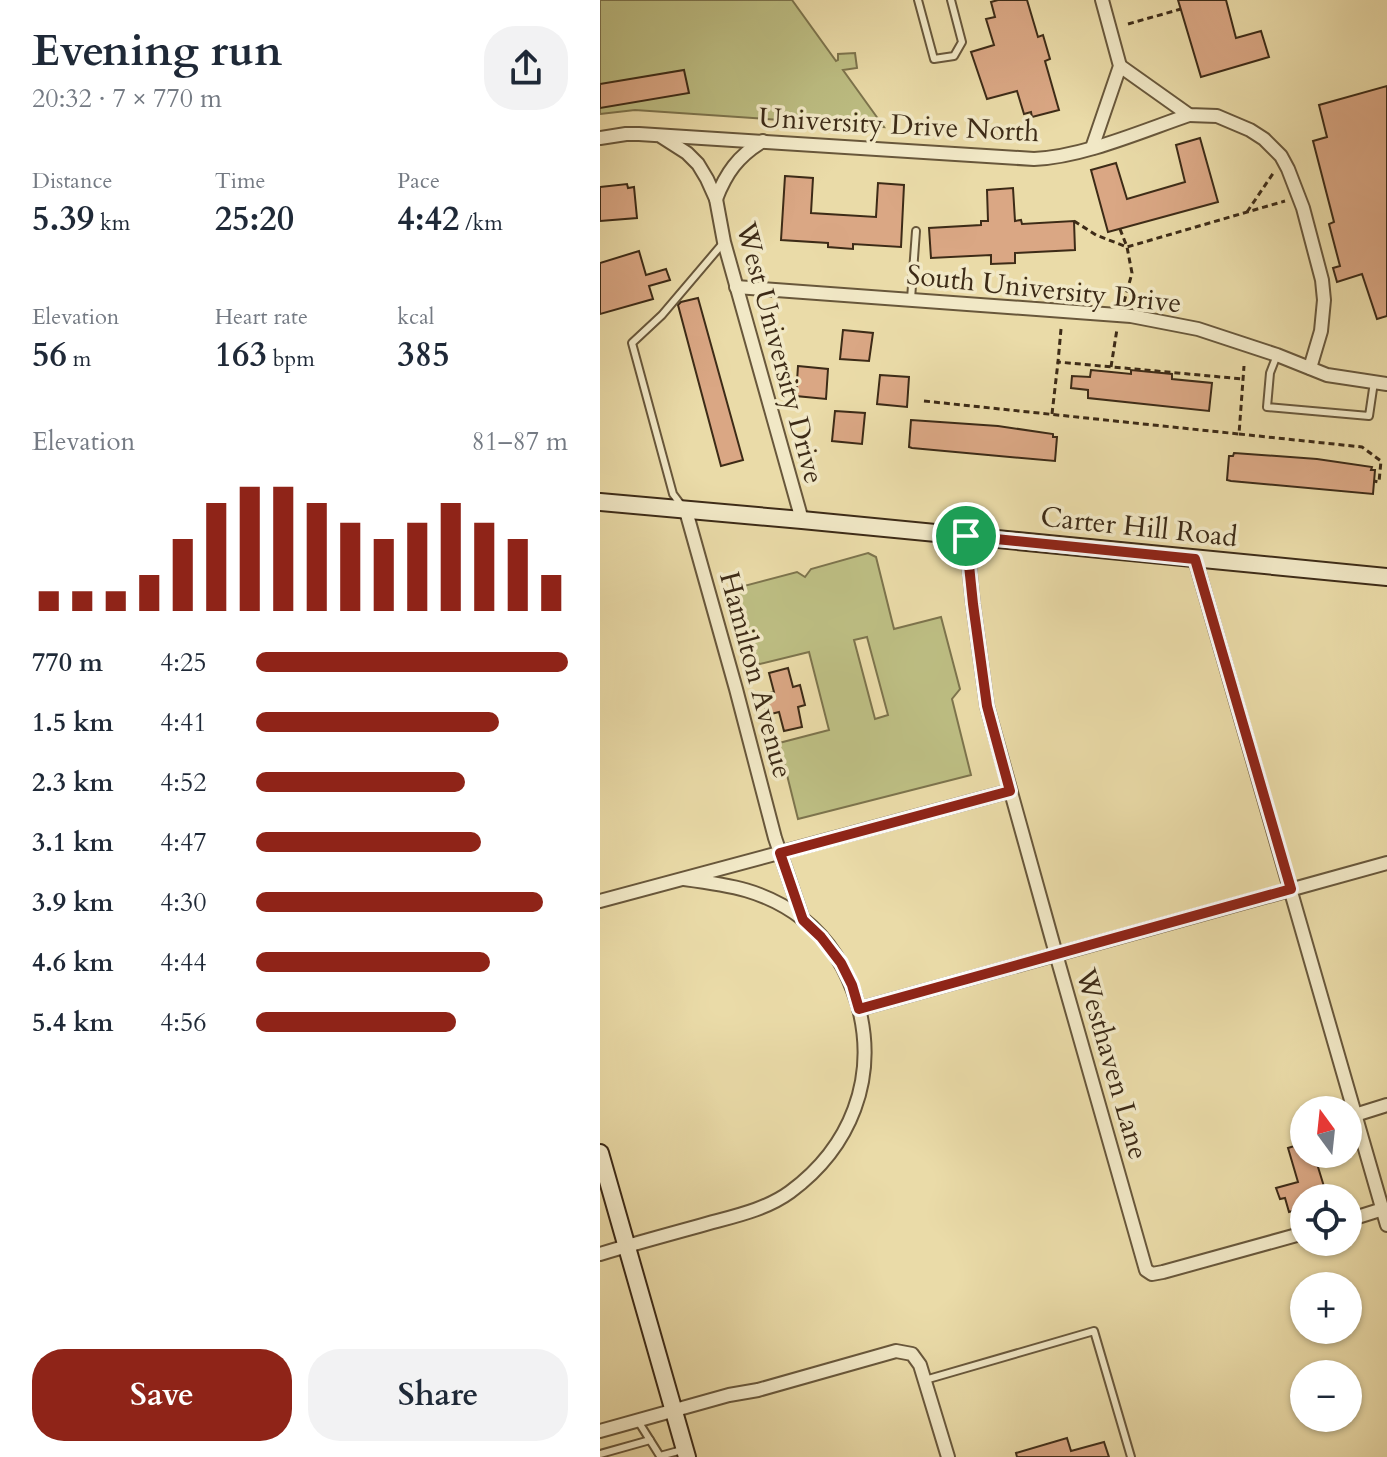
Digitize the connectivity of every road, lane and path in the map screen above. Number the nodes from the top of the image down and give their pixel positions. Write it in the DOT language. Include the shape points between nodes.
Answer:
graph roads {
  1 [pos="918,0"];
  2 [pos="951,0"];
  3 [pos="1102,0"];
  4 [pos="1181,9"];
  5 [pos="1128,24"];
  6 [pos="1120,66"];
  7 [pos="1189,115"];
  8 [pos="659,136"];
  9 [pos="600,138"];
  10 [pos="763,141"];
  11 [pos="1092,148"];
  12 [pos="1275,170"];
  13 [pos="716,199"];
  14 [pos="1287,200"];
  15 [pos="1247,212"];
  16 [pos="1074,221"];
  17 [pos="1120,229"];
  18 [pos="916,231"];
  19 [pos="724,242"];
  20 [pos="1127,247"];
  21 [pos="736,287"];
  22 [pos="911,299"];
  23 [pos="1121,315"];
  24 [pos="1061,329"];
  25 [pos="1277,355"];
  26 [pos="1058,362"];
  27 [pos="1244,366"];
  28 [pos="1111,367"];
  29 [pos="1310,368"];
  30 [pos="1243,379"];
  31 [pos="1380,383"];
  32 [pos="924,401"];
  33 [pos="1052,415"];
  34 [pos="1239,434"];
  35 [pos="1374,481"];
  36 [pos="600,502"];
  37 [pos="686,511"];
  38 [pos="802,520"];
  39 [pos="966,536"];
  40 [pos="1195,559"];
  41 [pos="1387,577"];
  42 [pos="1010,791"];
  43 [pos="780,853"];
  44 [pos="1387,863"];
  45 [pos="684,879"];
  46 [pos="1291,889"];
  47 [pos="600,901"];
  48 [pos="803,920"];
  49 [pos="1056,954"];
  50 [pos="859,1009"];
  51 [pos="1350,1096"];
  52 [pos="1387,1105"];
  53 [pos="1362,1113"];
  54 [pos="1362,1138"];
  55 [pos="600,1153"];
  56 [pos="1383,1209"];
  57 [pos="1362,1216"];
  58 [pos="1387,1225"];
  59 [pos="1290,1237"];
  60 [pos="626,1246"];
  61 [pos="600,1254"];
  62 [pos="924,1380"];
  63 [pos="673,1410"];
  64 [pos="638,1421"];
  65 [pos="600,1431"];
  66 [pos="650,1440"];
  67 [pos="686,1453"];
  68 [pos="600,1454"];
  69 [pos="659,1457"];
  70 [pos="948,1457"];
  71 [pos="1131,1457"];
  1 -- 2 [label="lane" via="934,59 954,56 962,42"];
  3 -- 6 [label="street"];
  4 -- 5 [label="path"];
  6 -- 7 [label="street"];
  6 -- 11 [label="street"];
  7 -- 11 [label="street, University Drive North"];
  7 -- 29 [label="street" via="1217,116 1250,130 1275,148 1288,169 1322,280 1321,331"];
  8 -- 9 [label="street, University Drive North"];
  8 -- 10 [label="street, University Drive North"];
  8 -- 13 [label="street, West University Drive" via="698,164"];
  10 -- 11 [label="street, University Drive North" via="1034,159"];
  10 -- 13 [label="street, West University Drive" via="737,160"];
  12 -- 15 [label="path"];
  13 -- 19 [label="street, West University Drive"];
  14 -- 15 [label="path"];
  15 -- 20 [label="path"];
  16 -- 20 [label="path"];
  17 -- 20 [label="path"];
  18 -- 22 [label="lane"];
  19 -- 21 [label="street, West University Drive"];
  19 -- 37 [label="lane" via="632,343 673,494"];
  20 -- 23 [label="path" via="1132,273"];
  21 -- 22 [label="street, South University Drive"];
  21 -- 38 [label="street, West University Drive"];
  22 -- 23 [label="street, South University Drive"];
  23 -- 25 [label="street, South University Drive" via="1198,329"];
  23 -- 28 [label="path"];
  24 -- 26 [label="path"];
  25 -- 29 [label="street, South University Drive"];
  25 -- 31 [label="lane" via="1267,407 1369,416"];
  26 -- 28 [label="path"];
  26 -- 33 [label="path"];
  27 -- 30 [label="path"];
  28 -- 30 [label="path"];
  29 -- 31 [label="street, South University Drive"];
  30 -- 34 [label="path"];
  32 -- 33 [label="path"];
  33 -- 34 [label="path"];
  34 -- 35 [label="path" via="1362,447 1381,461 1379,482"];
  36 -- 37 [label="main road, Carter Hill Road"];
  37 -- 38 [label="main road, Carter Hill Road"];
  37 -- 43 [label="street, Hamilton Avenue"];
  38 -- 39 [label="main road, Carter Hill Road"];
  39 -- 40 [label="main road, Carter Hill Road"];
  39 -- 42 [label="street, Westhaven Lane" via="987,706"];
  40 -- 41 [label="main road, Carter Hill Road"];
  40 -- 46 [label="street"];
  42 -- 43 [label="street"];
  42 -- 49 [label="street, Westhaven Lane"];
  43 -- 45 [label="street"];
  43 -- 48 [label="street, Hamilton Avenue"];
  44 -- 46 [label="street"];
  45 -- 47 [label="street"];
  45 -- 48 [label="street" via="761,894"];
  46 -- 49 [label="street"];
  46 -- 51 [label="street"];
  48 -- 50 [label="street" via="841,963"];
  49 -- 50 [label="street"];
  49 -- 59 [label="street, Westhaven Lane" via="1146,1270 1163,1272"];
  50 -- 60 [label="street" via="865,1052 861,1089 844,1132 819,1167 763,1207"];
  52 -- 53 [label="street"];
  54 -- 56 [label="street"];
  55 -- 60 [label="main road"];
  56 -- 57 [label="street"];
  56 -- 58 [label="street"];
  60 -- 61 [label="street"];
  60 -- 63 [label="main road"];
  62 -- 63 [label="street" via="912,1354 896,1351"];
  62 -- 70 [label="street"];
  62 -- 71 [label="lane" via="1094,1331"];
  63 -- 64 [label="street"];
  63 -- 67 [label="main road"];
  64 -- 65 [label="street"];
  64 -- 66 [label="lane"];
  66 -- 68 [label="lane"];
  66 -- 69 [label="lane"];
  67 -- 69 [label="lane"];
}
